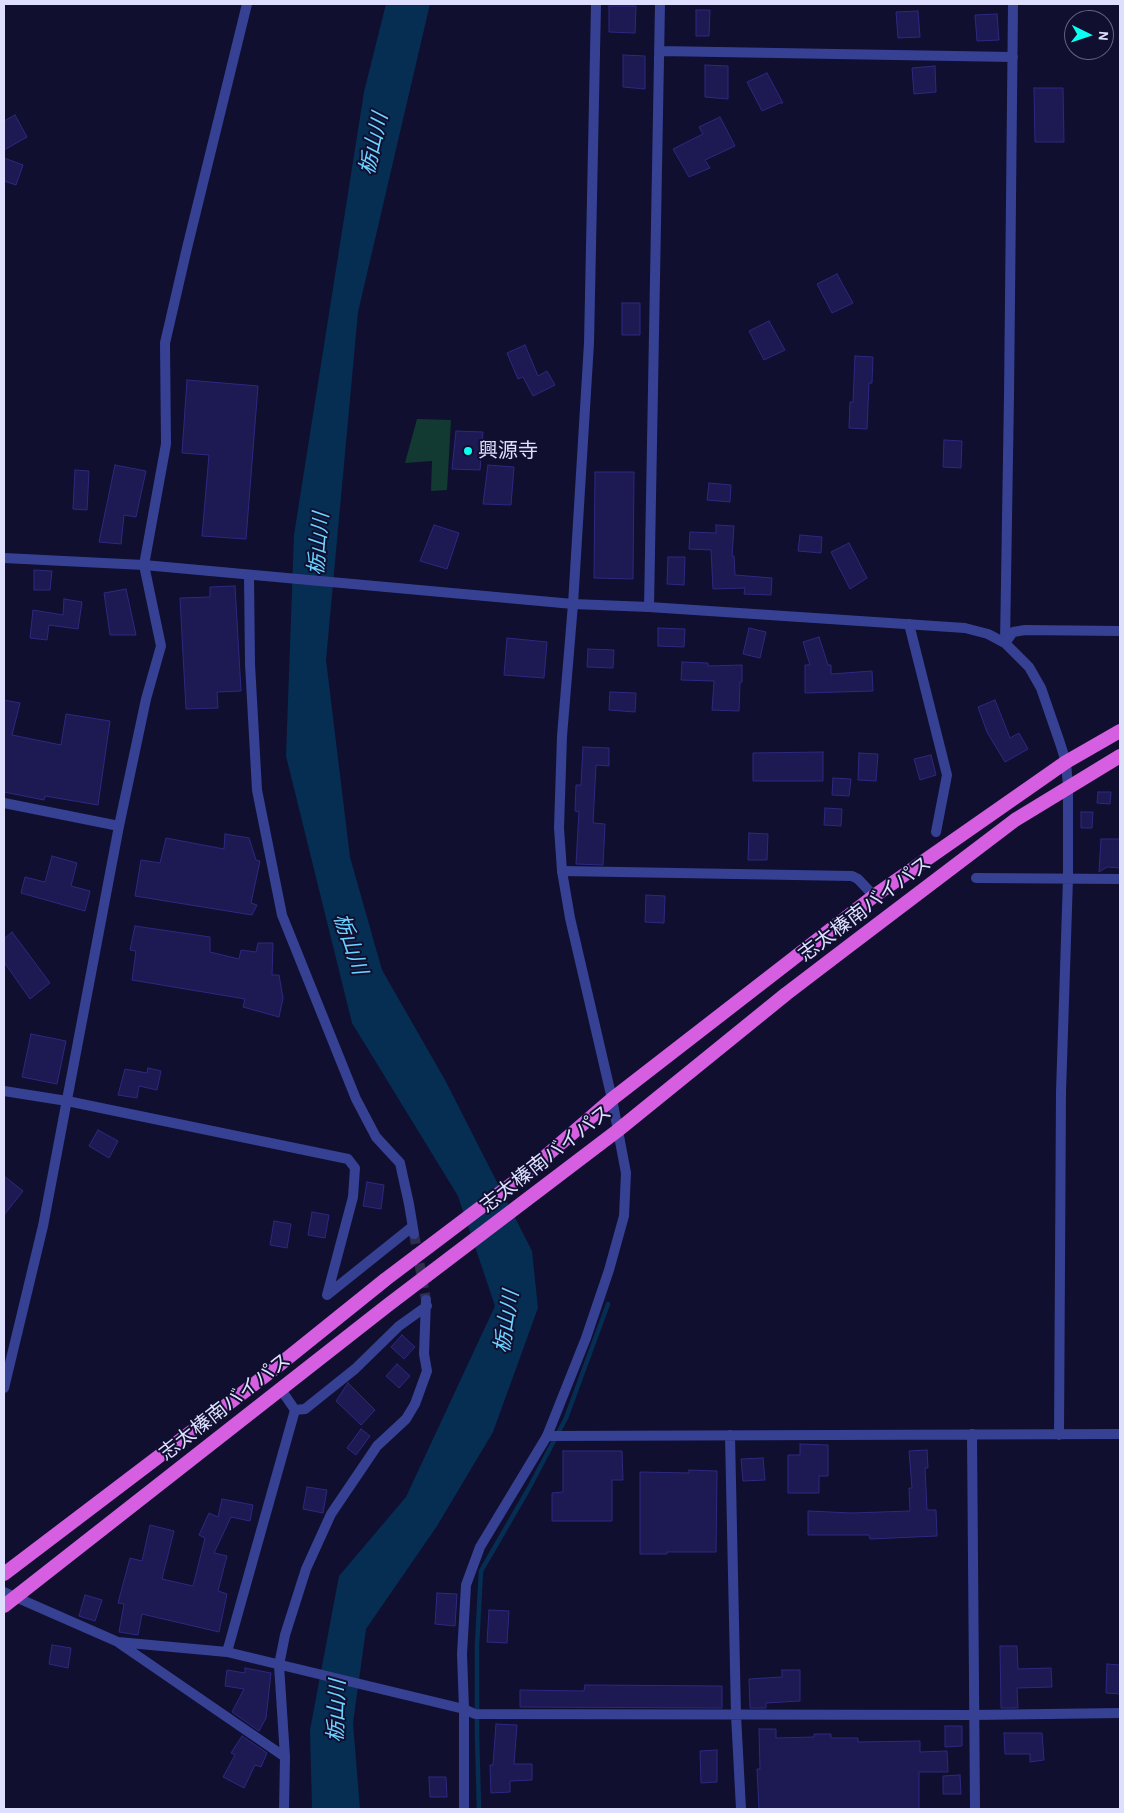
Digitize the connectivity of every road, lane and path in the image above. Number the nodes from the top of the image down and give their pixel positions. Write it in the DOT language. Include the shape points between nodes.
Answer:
graph roads {
  1 [pos="247,4"];
  2 [pos="596,4"];
  3 [pos="660,4"];
  4 [pos="1014,4"];
  5 [pos="659,51"];
  6 [pos="1013,57"];
  7 [pos="4,558"];
  8 [pos="144,565"];
  9 [pos="254,576"];
  10 [pos="572,604"];
  11 [pos="649,607"];
  12 [pos="909,624"];
  13 [pos="1120,631"];
  14 [pos="1004,642"];
  15 [pos="1120,731"];
  16 [pos="1120,756"];
  17 [pos="1066,762"];
  18 [pos="1068,787"];
  19 [pos="4,803"];
  20 [pos="119,826"];
  21 [pos="936,832"];
  22 [pos="562,871"];
  23 [pos="976,878"];
  24 [pos="1068,878"];
  25 [pos="1120,879"];
  26 [pos="874,896"];
  27 [pos="4,1091"];
  28 [pos="612,1099"];
  29 [pos="67,1101"];
  30 [pos="617,1130"];
  31 [pos="4,1388"];
  32 [pos="280,1388"];
  33 [pos="295,1410"];
  34 [pos="972,1434"];
  35 [pos="1120,1434"];
  36 [pos="730,1435"];
  37 [pos="1059,1435"];
  38 [pos="555,1436"];
  39 [pos="4,1574"];
  40 [pos="9,1594"];
  41 [pos="4,1606"];
  42 [pos="118,1642"];
  43 [pos="227,1652"];
  44 [pos="283,1666"];
  45 [pos="464,1709"];
  46 [pos="1120,1713"];
  47 [pos="736,1715"];
  48 [pos="974,1715"];
  49 [pos="285,1757"];
  50 [pos="284,1809"];
  51 [pos="464,1809"];
  52 [pos="741,1809"];
  53 [pos="975,1809"];
  1 -- 8 [label="street" via="165,343 166,444"];
  2 -- 10 [label="street" via="589,343"];
  3 -- 5 [label="street"];
  4 -- 6 [label="street"];
  5 -- 6 [label="street"];
  5 -- 11 [label="street"];
  6 -- 14 [label="street"];
  7 -- 8 [label="street"];
  8 -- 9 [label="street"];
  8 -- 20 [label="street" via="161,646 146,699"];
  9 -- 10 [label="street"];
  9 -- 29 [label="street" via="250,664 257,790 282,916 356,1099 376,1137 400,1163 413,1230 327,1294 352,1197 355,1168 348,1159"];
  10 -- 11 [label="street"];
  10 -- 22 [label="street" via="561,764 559,828"];
  11 -- 12 [label="street"];
  12 -- 14 [label="street" via="965,628"];
  12 -- 21 [label="street" via="947,775"];
  13 -- 14 [label="street" via="1025,630 1013,632"];
  14 -- 17 [label="street" via="1029,667 1041,688"];
  15 -- 17 [label="highway, 志太榛南バイパス"];
  16 -- 18 [label="highway, 志太榛南バイパス"];
  17 -- 18 [label="street"];
  17 -- 26 [label="highway, 志太榛南バイパス"];
  18 -- 24 [label="street"];
  18 -- 30 [label="highway, 志太榛南バイパス" via="1014,820 786,994"];
  19 -- 20 [label="street"];
  20 -- 29 [label="street"];
  22 -- 26 [label="street" via="852,876"];
  22 -- 28 [label="street"];
  23 -- 24 [label="street"];
  24 -- 25 [label="street"];
  24 -- 37 [label="street" via="1061,1092"];
  26 -- 28 [label="highway, 志太榛南バイパス"];
  27 -- 29 [label="street"];
  28 -- 30 [label="street"];
  28 -- 39 [label="highway, 志太榛南バイパス" via="525,1174"];
  29 -- 31 [label="street" via="43,1226"];
  30 -- 32 [label="highway, 志太榛南バイパス"];
  30 -- 38 [label="street" via="626,1173 624,1216"];
  32 -- 33 [label="street"];
  32 -- 40 [label="highway, 志太榛南バイパス"];
  33 -- 43 [label="street"];
  33 -- 44 [label="street" via="305,1409 354,1369 426,1303 424,1354 427,1372 406,1419 376,1446 331,1514 306,1569 285,1635"];
  34 -- 36 [label="street"];
  34 -- 37 [label="street"];
  34 -- 48 [label="street"];
  35 -- 37 [label="street"];
  36 -- 38 [label="street"];
  36 -- 47 [label="street"];
  38 -- 45 [label="street" via="480,1547 466,1585 462,1654"];
  40 -- 41 [label="highway, 志太榛南バイパス"];
  40 -- 42 [label="street"];
  42 -- 43 [label="street"];
  42 -- 49 [label="street"];
  43 -- 44 [label="street"];
  44 -- 45 [label="street"];
  44 -- 49 [label="street"];
  45 -- 47 [label="street" via="475,1714"];
  45 -- 51 [label="street"];
  46 -- 48 [label="street"];
  47 -- 48 [label="street"];
  47 -- 52 [label="street"];
  48 -- 53 [label="street"];
  49 -- 50 [label="street"];
}
